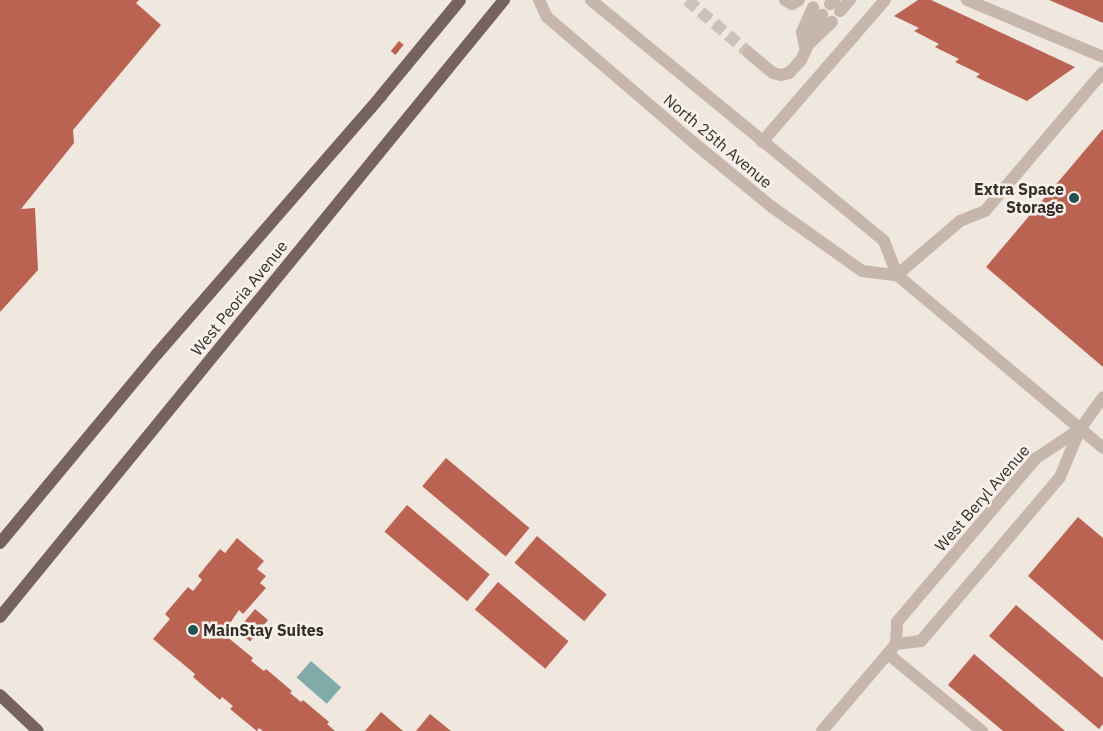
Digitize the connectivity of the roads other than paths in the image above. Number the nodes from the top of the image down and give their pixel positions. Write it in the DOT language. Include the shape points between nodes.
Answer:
graph roads {
  1 [pos="460,0"];
  2 [pos="504,0"];
  3 [pos="539,0"];
  4 [pos="591,0"];
  5 [pos="785,0"];
  6 [pos="799,0"];
  7 [pos="850,0"];
  8 [pos="885,0"];
  9 [pos="967,0"];
  10 [pos="835,5"];
  11 [pos="822,15"];
  12 [pos="749,53"];
  13 [pos="1103,57"];
  14 [pos="1103,72"];
  15 [pos="762,142"];
  16 [pos="897,275"];
  17 [pos="1103,397"];
  18 [pos="1080,429"];
  19 [pos="1103,448"];
  20 [pos="0,543"];
  21 [pos="0,617"];
  22 [pos="892,649"];
  23 [pos="0,695"];
  24 [pos="38,731"];
  25 [pos="822,731"];
  26 [pos="982,731"];
  1 -- 20 [label="main road, West Peoria Avenue"];
  2 -- 21 [label="main road, West Peoria Avenue"];
  3 -- 16 [label="street, North 25th Avenue" via="547,17 772,208 862,271"];
  4 -- 15 [label="street, North 25th Avenue"];
  5 -- 6 [label="street" via="792,4"];
  7 -- 10 [label="street"];
  8 -- 15 [label="street"];
  9 -- 13 [label="street"];
  11 -- 12 [label="street" via="797,66 781,75 773,73"];
  14 -- 16 [label="street" via="985,211 960,220"];
  15 -- 16 [label="street, North 25th Avenue" via="884,241"];
  16 -- 18 [label="street, North 25th Avenue"];
  17 -- 18 [label="street"];
  18 -- 19 [label="street, North 25th Avenue"];
  18 -- 22 [label="street, West Beryl Avenue" via="1035,459 897,622"];
  18 -- 22 [label="street" via="1060,476 921,641"];
  22 -- 25 [label="street"];
  22 -- 26 [label="street"];
  23 -- 24 [label="main road"];
}
